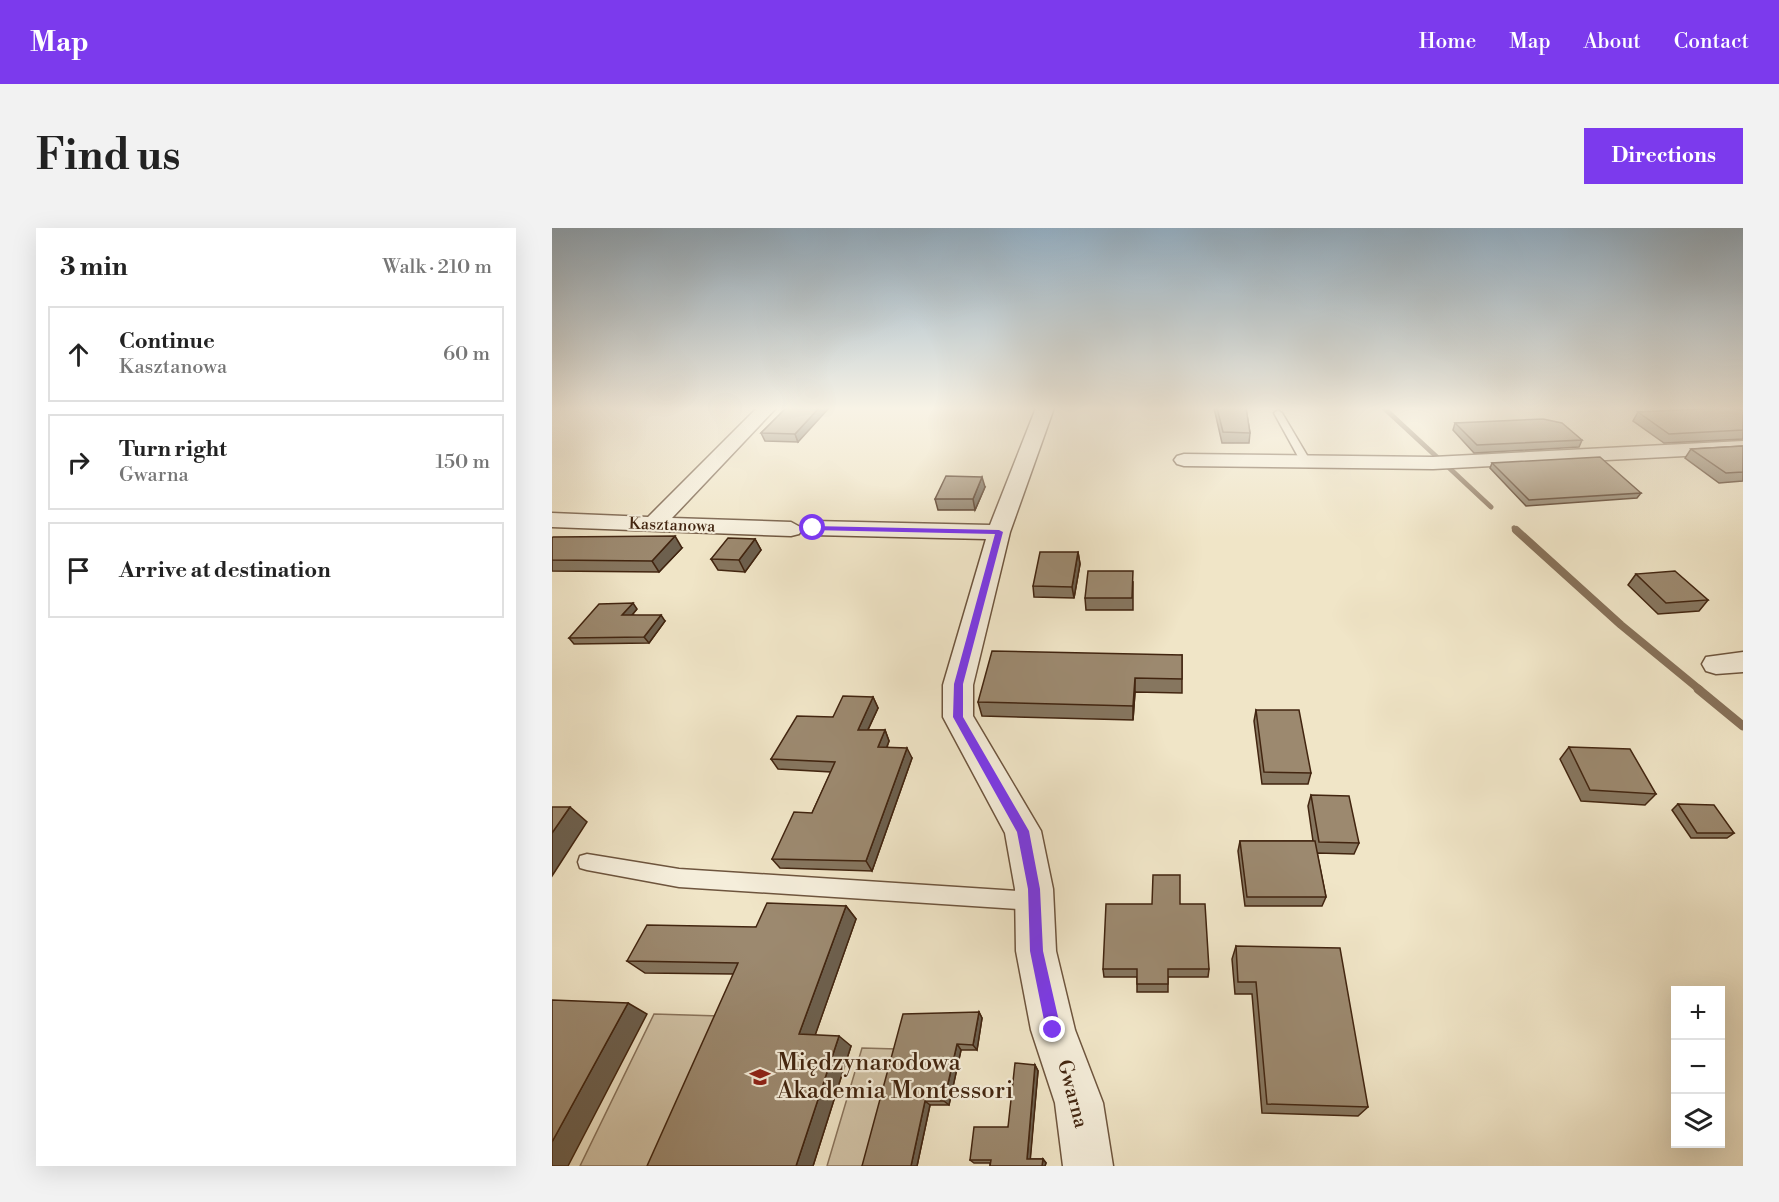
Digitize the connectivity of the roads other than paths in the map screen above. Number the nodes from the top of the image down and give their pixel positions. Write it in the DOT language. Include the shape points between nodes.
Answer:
graph roads {
  1 [pos="724,452"];
  2 [pos="1029,452"];
  3 [pos="1300,452"];
  4 [pos="1656,452"];
  5 [pos="1184,460"];
  6 [pos="1306,462"];
  7 [pos="552,520"];
  8 [pos="654,524"];
  9 [pos="999,532"];
  10 [pos="587,862"];
  11 [pos="1035,901"];
  12 [pos="1088,1166"];
  1 -- 8 [label="street"];
  2 -- 9 [label="street, Gwarna"];
  3 -- 6 [label="lane"];
  4 -- 6 [label="street" via="1470,462"];
  5 -- 6 [label="street"];
  7 -- 8 [label="street, Kasztanowa"];
  8 -- 9 [label="street, Kasztanowa"];
  9 -- 11 [label="street, Gwarna" via="958,684 958,717 1023,831"];
  10 -- 11 [label="lane" via="679,878"];
  11 -- 12 [label="street, Gwarna" via="1036,951 1053,1030 1079,1103"];
}
